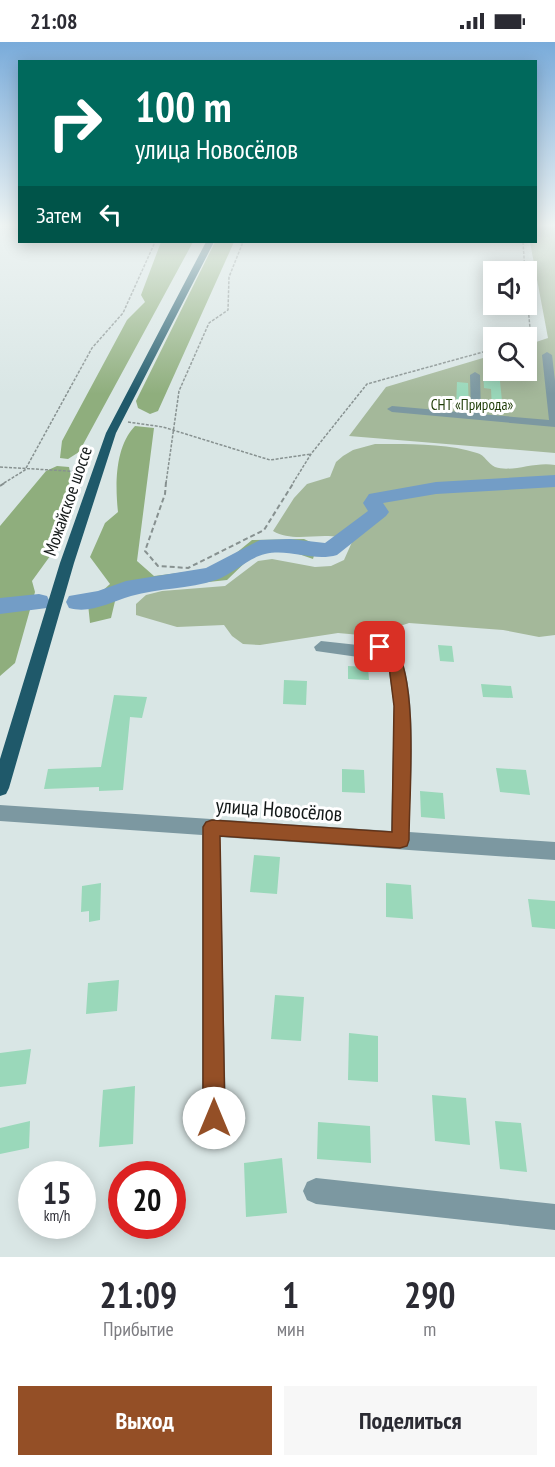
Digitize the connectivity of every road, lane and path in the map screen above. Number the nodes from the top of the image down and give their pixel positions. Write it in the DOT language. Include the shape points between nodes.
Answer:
graph roads {
  1 [pos="138,281"];
  2 [pos="190,281"];
  3 [pos="229,281"];
  4 [pos="483,352"];
  5 [pos="547,355"];
  6 [pos="475,375"];
  7 [pos="392,409"];
  8 [pos="476,417"];
  9 [pos="116,420"];
  10 [pos="555,423"];
  11 [pos="173,430"];
  12 [pos="311,454"];
  13 [pos="0,467"];
  14 [pos="25,470"];
  15 [pos="99,472"];
  16 [pos="0,486"];
  17 [pos="321,647"];
  18 [pos="0,788"];
  19 [pos="0,813"];
  20 [pos="212,827"];
  21 [pos="400,840"];
  22 [pos="555,851"];
  23 [pos="214,1118"];
  24 [pos="316,1191"];
  25 [pos="555,1217"];
  1 -- 14 [label="path" via="123,313 92,348"];
  2 -- 9 [label="main road, Можайское шоссе"];
  3 -- 11 [label="path" via="228,310 209,323 179,391"];
  4 -- 12 [label="path" via="368,384"];
  5 -- 10 [label="street"];
  6 -- 8 [label="street"];
  7 -- 8 [label="street"];
  8 -- 10 [label="street"];
  9 -- 11 [label="path"];
  9 -- 15 [label="main road, Можайское шоссе"];
  11 -- 12 [label="path" via="270,460"];
  11 -- 12 [label="path" via="165,494 145,551 158,566 188,568 264,530"];
  13 -- 14 [label="path"];
  14 -- 15 [label="path"];
  14 -- 16 [label="path"];
  15 -- 18 [label="main road, Можайское шоссе" via="67,563"];
  17 -- 21 [label="street" via="358,651 380,647 390,650 395,658 402,706"];
  19 -- 20 [label="street, улица Новосёлов"];
  20 -- 21 [label="street, улица Новосёлов"];
  20 -- 23 [label="street"];
  21 -- 22 [label="street, улица Новосёлов"];
  24 -- 25 [label="street"];
}
